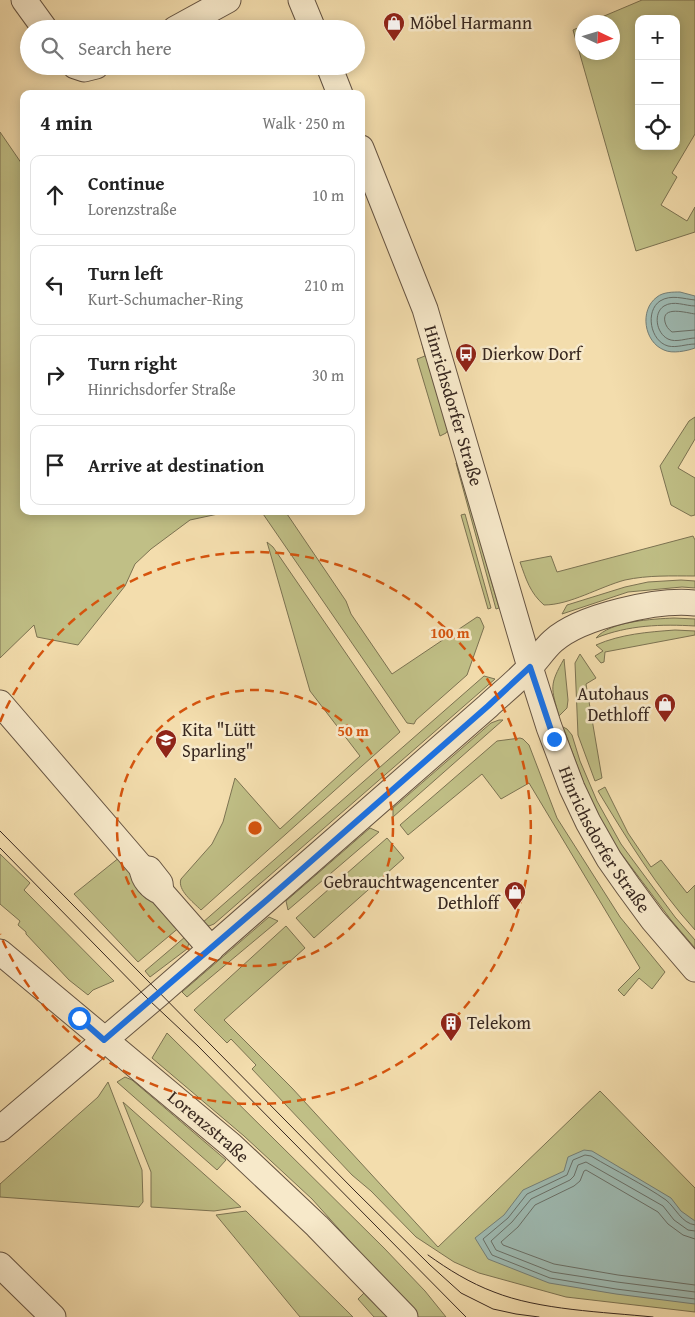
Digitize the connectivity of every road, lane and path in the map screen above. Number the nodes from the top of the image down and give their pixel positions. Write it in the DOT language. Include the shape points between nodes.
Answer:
graph roads {
  1 [pos="24,0"];
  2 [pos="228,0"];
  3 [pos="301,0"];
  4 [pos="38,20"];
  5 [pos="191,20"];
  6 [pos="309,20"];
  7 [pos="333,75"];
  8 [pos="338,90"];
  9 [pos="365,158"];
  10 [pos="695,603"];
  11 [pos="530,667"];
  12 [pos="0,703"];
  13 [pos="211,949"];
  14 [pos="0,952"];
  15 [pos="695,970"];
  16 [pos="104,1040"];
  17 [pos="0,1130"];
  18 [pos="0,1265"];
  19 [pos="53,1317"];
  20 [pos="405,1317"];
  1 -- 4 [label="street"];
  2 -- 5 [label="street"];
  3 -- 6 [label="street"];
  7 -- 8 [label="street"];
  9 -- 11 [label="street, Hinrichsdorfer Straße" via="425,309"];
  10 -- 11 [label="street" via="647,605 595,620 565,632"];
  11 -- 13 [label="street"];
  11 -- 15 [label="street, Hinrichsdorfer Straße" via="560,760 588,822 628,886"];
  12 -- 13 [label="street" via="142,868 155,876 161,892"];
  13 -- 16 [label="street"];
  14 -- 16 [label="street, Lorenzstraße"];
  16 -- 17 [label="street"];
  16 -- 20 [label="street, Lorenzstraße" via="276,1186"];
  18 -- 19 [label="street"];
}
